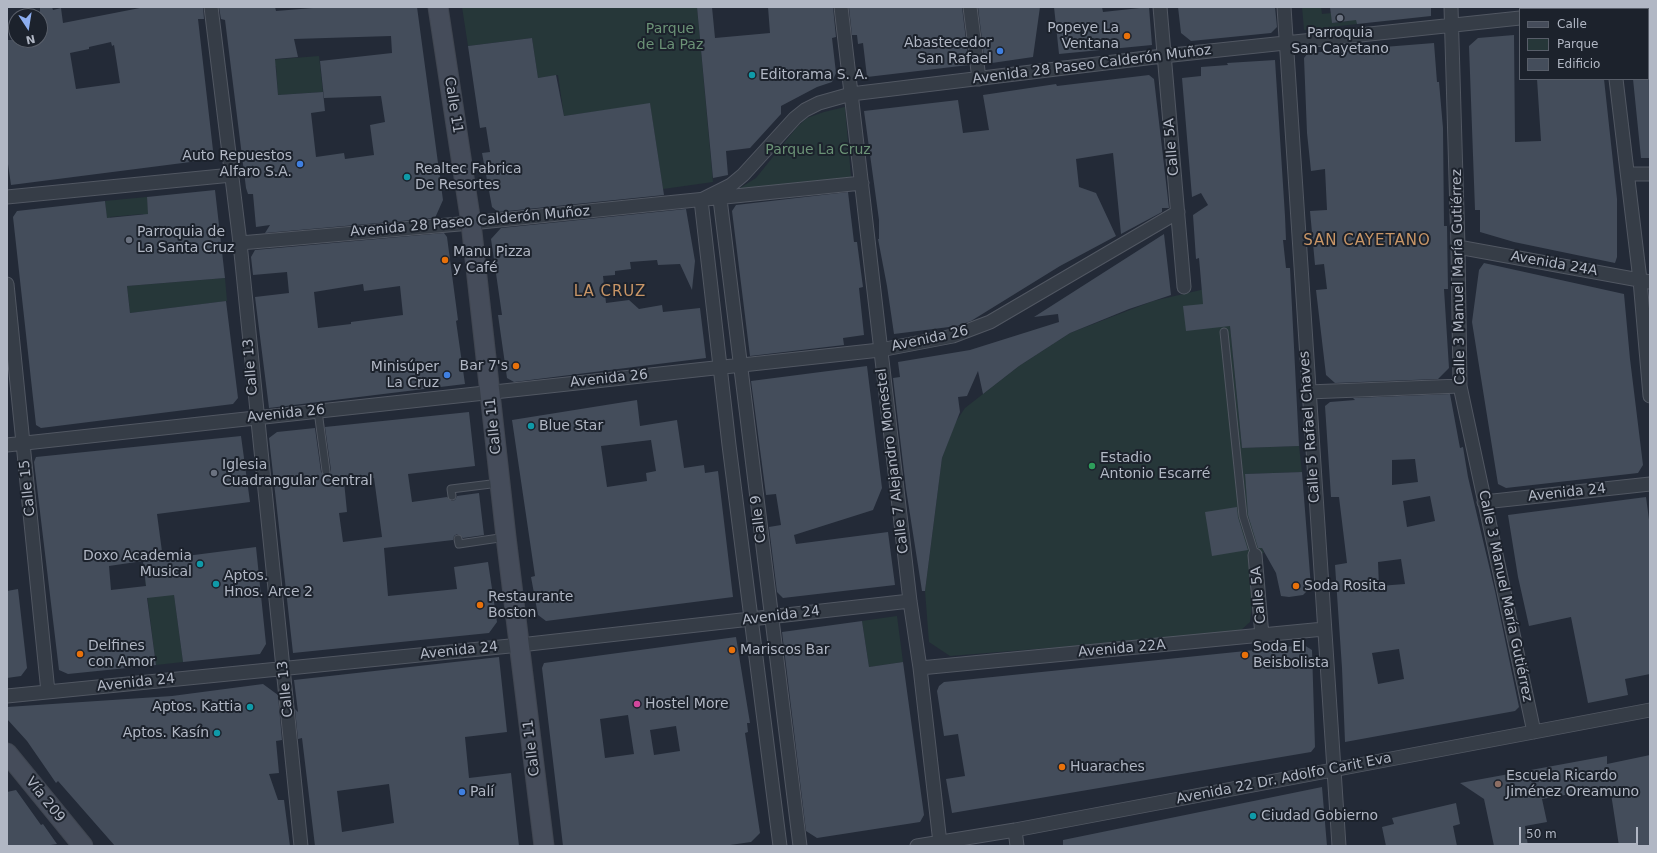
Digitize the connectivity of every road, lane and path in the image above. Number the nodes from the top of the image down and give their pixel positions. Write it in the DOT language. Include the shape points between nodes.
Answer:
graph roads {
  1 [pos="211,7"];
  2 [pos="438,7"];
  3 [pos="841,7"];
  4 [pos="970,7"];
  5 [pos="1160,7"];
  6 [pos="1284,7"];
  7 [pos="1451,7"];
  8 [pos="1519,18"];
  9 [pos="1452,25"];
  10 [pos="1286,42"];
  11 [pos="1163,56"];
  12 [pos="979,79"];
  13 [pos="1616,80"];
  14 [pos="851,94"];
  15 [pos="1628,174"];
  16 [pos="1650,174"];
  17 [pos="232,175"];
  18 [pos="862,183"];
  19 [pos="720,195"];
  20 [pos="7,198"];
  21 [pos="700,200"];
  22 [pos="1178,212"];
  23 [pos="471,223"];
  24 [pos="240,243"];
  25 [pos="1458,247"];
  26 [pos="1645,281"];
  27 [pos="7,284"];
  28 [pos="1184,287"];
  29 [pos="1224,332"];
  30 [pos="880,350"];
  31 [pos="741,365"];
  32 [pos="720,367"];
  33 [pos="1460,386"];
  34 [pos="491,392"];
  35 [pos="1308,392"];
  36 [pos="1650,396"];
  37 [pos="318,411"];
  38 [pos="256,418"];
  39 [pos="23,443"];
  40 [pos="7,445"];
  41 [pos="326,471"];
  42 [pos="500,483"];
  43 [pos="1650,484"];
  44 [pos="452,496"];
  45 [pos="1484,502"];
  46 [pos="506,537"];
  47 [pos="458,539"];
  48 [pos="1255,555"];
  49 [pos="910,601"];
  50 [pos="771,617"];
  51 [pos="751,619"];
  52 [pos="1324,629"];
  53 [pos="1262,636"];
  54 [pos="520,645"];
  55 [pos="920,668"];
  56 [pos="284,669"];
  57 [pos="48,692"];
  58 [pos="7,696"];
  59 [pos="1650,710"];
  60 [pos="1534,732"];
  61 [pos="7,753"];
  62 [pos="1334,770"];
  63 [pos="1015,830"];
  64 [pos="940,843"];
  65 [pos="83,846"];
  66 [pos="301,846"];
  67 [pos="544,846"];
  68 [pos="780,846"];
  69 [pos="800,846"];
  70 [pos="917,846"];
  71 [pos="1017,846"];
  72 [pos="1339,846"];
  1 -- 17 [label="street, Calle 13"];
  2 -- 23 [label="main road, Calle 11"];
  3 -- 14 [label="street, Calle 7 Alejandro Monestel"];
  4 -- 12 [label="street"];
  5 -- 11 [label="street, Calle 5A"];
  6 -- 10 [label="street, Calle 5 Rafael Chaves"];
  7 -- 9 [label="street, Calle 3 Manuel María Gutiérrez"];
  8 -- 9 [label="street, Avenida 28 Paseo Calderón Muñoz"];
  9 -- 10 [label="street, Avenida 28 Paseo Calderón Muñoz"];
  9 -- 25 [label="street, Calle 3 Manuel María Gutiérrez"];
  10 -- 11 [label="street, Avenida 28 Paseo Calderón Muñoz"];
  10 -- 35 [label="street, Calle 5 Rafael Chaves"];
  11 -- 12 [label="street, Avenida 28 Paseo Calderón Muñoz"];
  11 -- 22 [label="street, Calle 5A"];
  12 -- 14 [label="street, Avenida 28 Paseo Calderón Muñoz"];
  13 -- 15 [label="street"];
  14 -- 18 [label="street, Calle 7 Alejandro Monestel"];
  14 -- 19 [label="street, Avenida 28 Paseo Calderón Muñoz" via="819,103 805,110 753,165"];
  15 -- 16 [label="street"];
  15 -- 26 [label="street"];
  17 -- 20 [label="street"];
  17 -- 24 [label="street, Calle 13"];
  18 -- 19 [label="street, Avenida 28 Paseo Calderón Muñoz"];
  18 -- 30 [label="street, Calle 7 Alejandro Monestel"];
  19 -- 21 [label="street, Avenida 28 Paseo Calderón Muñoz"];
  19 -- 31 [label="street, Calle 9"];
  21 -- 23 [label="street, Avenida 28 Paseo Calderón Muñoz"];
  21 -- 32 [label="street, Calle 9"];
  22 -- 28 [label="street, Calle 5A"];
  22 -- 30 [label="street, Avenida 26" via="990,322 954,336"];
  23 -- 24 [label="street, Avenida 28 Paseo Calderón Muñoz"];
  23 -- 34 [label="main road, Calle 11"];
  24 -- 38 [label="street, Calle 13"];
  25 -- 26 [label="street, Avenida 24A"];
  25 -- 33 [label="street, Calle 3 Manuel María Gutiérrez"];
  26 -- 36 [label="street"];
  27 -- 39 [label="street, Calle 15"];
  29 -- 48 [label="lane" via="1243,516"];
  30 -- 31 [label="street, Avenida 26"];
  30 -- 49 [label="street, Calle 7 Alejandro Monestel"];
  31 -- 32 [label="street, Avenida 26"];
  31 -- 50 [label="street, Calle 9"];
  32 -- 34 [label="street, Avenida 26"];
  32 -- 51 [label="street, Calle 9"];
  33 -- 35 [label="street"];
  33 -- 45 [label="street, Calle 3 Manuel María Gutiérrez"];
  34 -- 37 [label="street, Avenida 26"];
  34 -- 42 [label="main road, Calle 11"];
  35 -- 52 [label="street, Calle 5 Rafael Chaves"];
  37 -- 38 [label="street, Avenida 26"];
  37 -- 41 [label="lane"];
  38 -- 39 [label="street, Avenida 26"];
  38 -- 56 [label="street, Calle 13"];
  39 -- 40 [label="street, Avenida 26"];
  39 -- 57 [label="street, Calle 15"];
  42 -- 44 [label="lane" via="451,489"];
  42 -- 46 [label="main road, Calle 11"];
  43 -- 45 [label="street, Avenida 24"];
  45 -- 60 [label="street, Calle 3 Manuel María Gutiérrez"];
  46 -- 47 [label="lane" via="459,544"];
  46 -- 54 [label="main road, Calle 11"];
  48 -- 53 [label="street, Calle 5A"];
  49 -- 50 [label="street, Avenida 24"];
  49 -- 55 [label="street, Calle 7 Alejandro Monestel"];
  50 -- 51 [label="street, Avenida 24"];
  50 -- 69 [label="street, Calle 9"];
  51 -- 54 [label="street, Avenida 24"];
  51 -- 68 [label="street, Calle 9"];
  52 -- 53 [label="street, Avenida 22A"];
  52 -- 62 [label="street, Calle 5 Rafael Chaves"];
  53 -- 55 [label="street, Avenida 22A"];
  54 -- 56 [label="street, Avenida 24"];
  54 -- 67 [label="main road, Calle 11"];
  55 -- 64 [label="street, Calle 7 Alejandro Monestel"];
  56 -- 57 [label="street, Avenida 24"];
  56 -- 66 [label="street, Calle 13"];
  57 -- 58 [label="street, Avenida 24"];
  59 -- 60 [label="street, Avenida 22 Dr. Adolfo Carit Eva"];
  60 -- 62 [label="street, Avenida 22 Dr. Adolfo Carit Eva"];
  61 -- 65 [label="main road, Vía 209"];
  62 -- 63 [label="street, Avenida 22 Dr. Adolfo Carit Eva"];
  62 -- 72 [label="street, Calle 5 Rafael Chaves"];
  63 -- 64 [label="street, Avenida 22 Dr. Adolfo Carit Eva"];
  63 -- 71 [label="street"];
  64 -- 70 [label="street, Avenida 22 Dr. Adolfo Carit Eva"];
}
